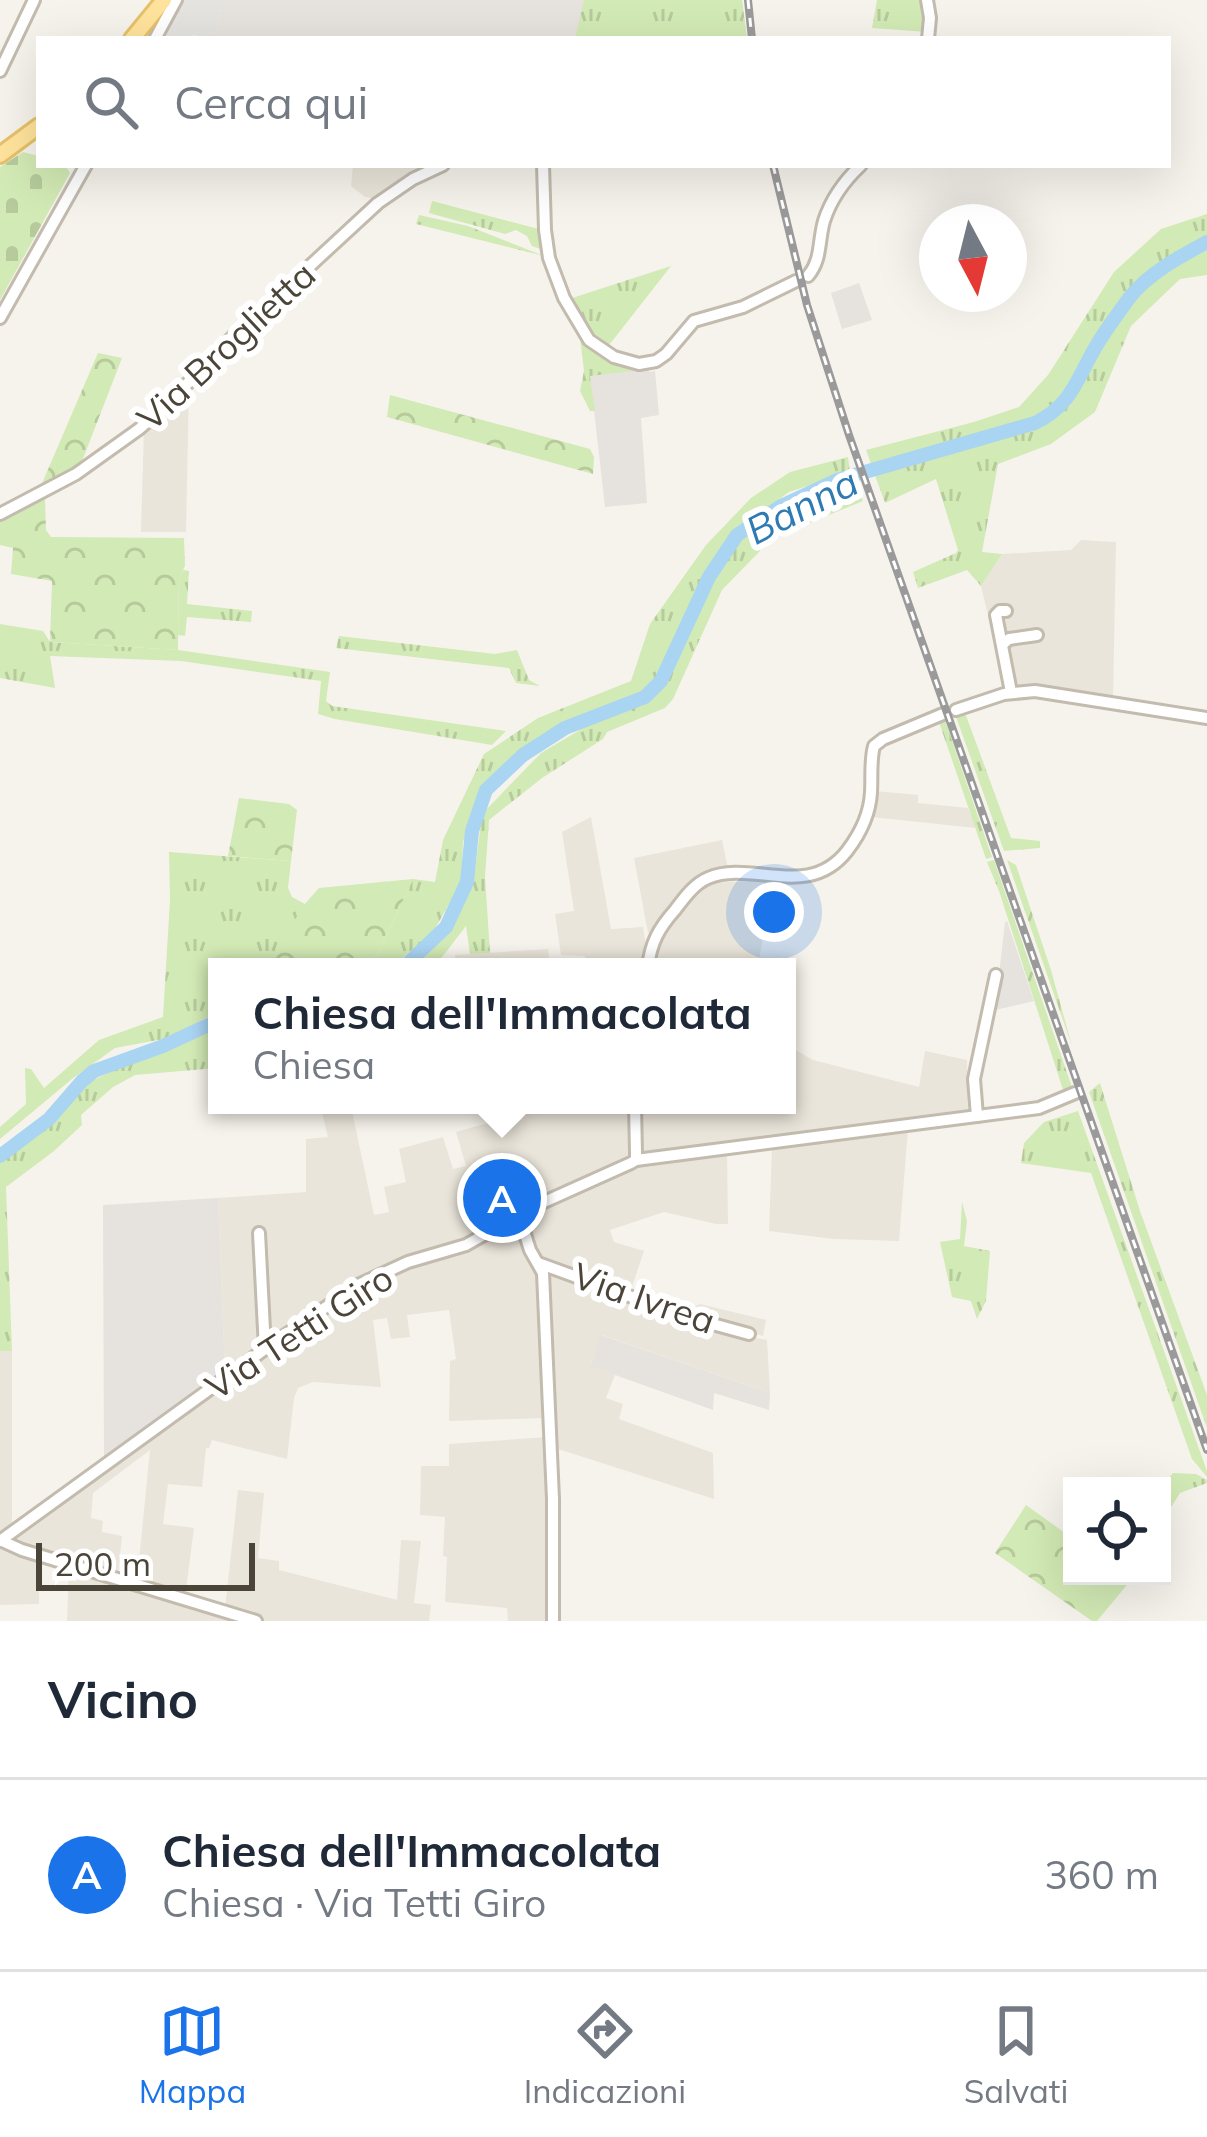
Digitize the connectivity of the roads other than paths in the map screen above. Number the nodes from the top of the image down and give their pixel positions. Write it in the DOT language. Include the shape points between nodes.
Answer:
graph roads {
  1 [pos="34,0"];
  2 [pos="164,0"];
  3 [pos="176,0"];
  4 [pos="927,0"];
  5 [pos="144,25"];
  6 [pos="135,36"];
  7 [pos="153,36"];
  8 [pos="156,36"];
  9 [pos="928,36"];
  10 [pos="0,71"];
  11 [pos="36,128"];
  12 [pos="0,155"];
  13 [pos="84,168"];
  14 [pos="437,168"];
  15 [pos="543,168"];
  16 [pos="858,168"];
  17 [pos="0,318"];
  18 [pos="0,514"];
  19 [pos="1006,611"];
  20 [pos="1037,634"];
  21 [pos="1003,644"];
  22 [pos="1011,692"];
  23 [pos="956,710"];
  24 [pos="943,715"];
  25 [pos="1207,718"];
  26 [pos="650,958"];
  27 [pos="997,975"];
  28 [pos="1075,1094"];
  29 [pos="635,1114"];
  30 [pos="977,1116"];
  31 [pos="636,1160"];
  32 [pos="519,1215"];
  33 [pos="259,1233"];
  34 [pos="538,1263"];
  35 [pos="749,1334"];
  36 [pos="265,1349"];
  37 [pos="1,1541"];
  38 [pos="256,1621"];
  39 [pos="553,1621"];
  1 -- 10 [label="street"];
  2 -- 5 [label="main road"];
  3 -- 8 [label="street"];
  4 -- 9 [label="street"];
  5 -- 6 [label="main road"];
  5 -- 7 [label="street"];
  11 -- 12 [label="main road"];
  13 -- 17 [label="street"];
  14 -- 18 [label="street, Via Broglietta" via="378,203 139,429"];
  15 -- 16 [label="street" via="543,215 566,304 599,348 639,364 666,354 694,322 802,279 818,261 833,200"];
  19 -- 21 [label="street" via="996,615"];
  20 -- 21 [label="street"];
  21 -- 22 [label="street"];
  22 -- 23 [label="street"];
  22 -- 25 [label="street"];
  24 -- 26 [label="street" via="874,746 868,811 832,866 785,878 706,878 659,929"];
  27 -- 30 [label="street" via="974,1079"];
  28 -- 30 [label="street, Via Tetti Giro"];
  29 -- 31 [label="street"];
  30 -- 31 [label="street, Via Tetti Giro"];
  31 -- 32 [label="street, Via Tetti Giro"];
  32 -- 34 [label="street"];
  32 -- 36 [label="street, Via Tetti Giro" via="466,1245 365,1282"];
  33 -- 36 [label="street"];
  34 -- 35 [label="street, Via Ivrea"];
  34 -- 39 [label="street"];
  36 -- 37 [label="street, Via Tetti Giro"];
  37 -- 38 [label="street"];
}
